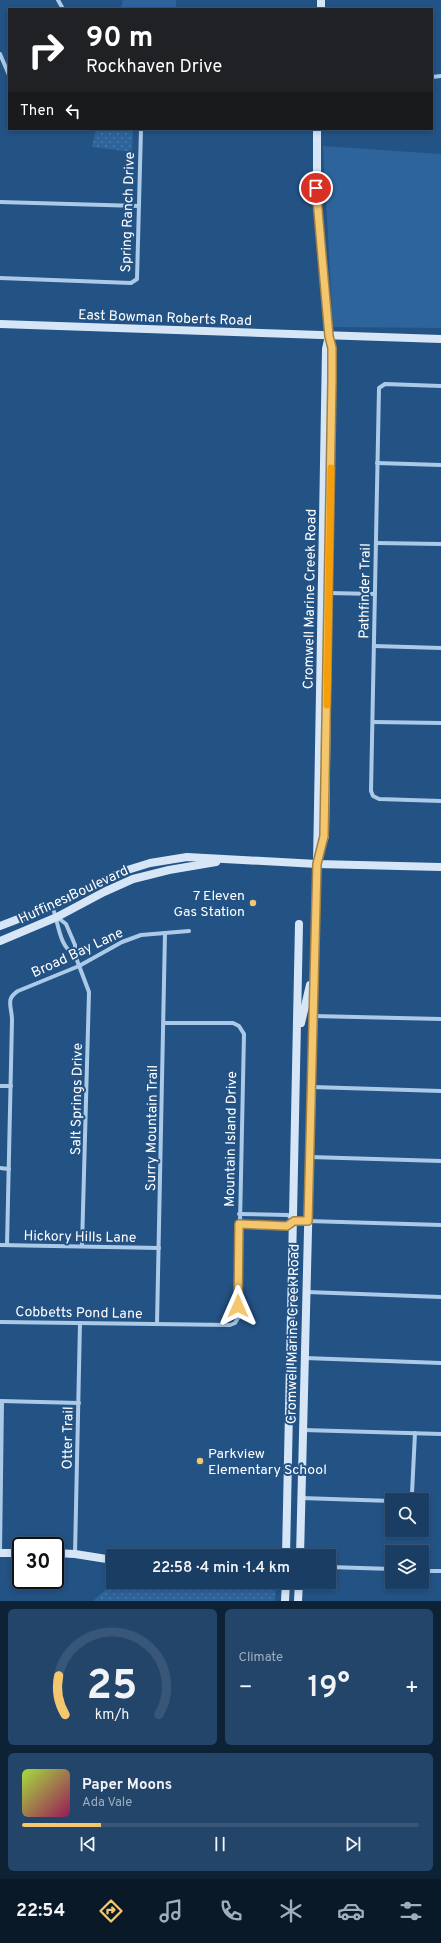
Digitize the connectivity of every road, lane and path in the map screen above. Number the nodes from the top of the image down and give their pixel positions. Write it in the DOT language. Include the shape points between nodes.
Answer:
graph roads {
  1 [pos="0,54"];
  2 [pos="8,73"];
  3 [pos="141,130"];
  4 [pos="317,130"];
  5 [pos="0,202"];
  6 [pos="139,206"];
  7 [pos="0,278"];
  8 [pos="0,324"];
  9 [pos="329,336"];
  10 [pos="441,340"];
  11 [pos="441,386"];
  12 [pos="378,463"];
  13 [pos="441,465"];
  14 [pos="376,543"];
  15 [pos="441,544"];
  16 [pos="330,593"];
  17 [pos="375,594"];
  18 [pos="374,646"];
  19 [pos="441,648"];
  20 [pos="373,722"];
  21 [pos="441,723"];
  22 [pos="441,801"];
  23 [pos="228,860"];
  24 [pos="317,864"];
  25 [pos="441,867"];
  26 [pos="52,906"];
  27 [pos="57,917"];
  28 [pos="299,924"];
  29 [pos="0,926"];
  30 [pos="188,931"];
  31 [pos="166,933"];
  32 [pos="0,941"];
  33 [pos="75,954"];
  34 [pos="79,966"];
  35 [pos="314,969"];
  36 [pos="313,1016"];
  37 [pos="441,1020"];
  38 [pos="164,1023"];
  39 [pos="298,1037"];
  40 [pos="0,1086"];
  41 [pos="11,1086"];
  42 [pos="312,1087"];
  43 [pos="441,1091"];
  44 [pos="310,1157"];
  45 [pos="441,1161"];
  46 [pos="0,1168"];
  47 [pos="9,1169"];
  48 [pos="239,1214"];
  49 [pos="294,1221"];
  50 [pos="308,1221"];
  51 [pos="239,1224"];
  52 [pos="441,1225"];
  53 [pos="0,1245"];
  54 [pos="7,1245"];
  55 [pos="82,1246"];
  56 [pos="159,1248"];
  57 [pos="306,1292"];
  58 [pos="441,1297"];
  59 [pos="0,1322"];
  60 [pos="80,1323"];
  61 [pos="157,1324"];
  62 [pos="305,1358"];
  63 [pos="441,1363"];
  64 [pos="1,1401"];
  65 [pos="79,1403"];
  66 [pos="290,1429"];
  67 [pos="303,1430"];
  68 [pos="415,1433"];
  69 [pos="441,1434"];
  70 [pos="412,1493"];
  71 [pos="301,1498"];
  72 [pos="385,1501"];
  73 [pos="0,1507"];
  74 [pos="286,1549"];
  75 [pos="300,1549"];
  76 [pos="0,1553"];
  77 [pos="12,1553"];
  78 [pos="64,1553"];
  79 [pos="75,1554"];
  80 [pos="106,1559"];
  81 [pos="336,1567"];
  82 [pos="385,1570"];
  83 [pos="429,1571"];
  84 [pos="441,1571"];
  85 [pos="286,1589"];
  86 [pos="299,1589"];
  87 [pos="285,1601"];
  88 [pos="298,1601"];
  1 -- 2 [label="street"];
  3 -- 6 [label="street, Spring Ranch Drive"];
  4 -- 9 [label="main road, Cromwell Marine Creek Road" via="317,199"];
  5 -- 6 [label="street"];
  6 -- 7 [label="street, Spring Ranch Drive" via="137,279 131,284"];
  8 -- 9 [label="main road, East Bowman Roberts Road"];
  9 -- 10 [label="main road, East Bowman Roberts Road"];
  9 -- 16 [label="main road, Cromwell Marine Creek Road" via="332,348"];
  9 -- 24 [label="main road, Cromwell Marine Creek Road" via="326,357"];
  11 -- 12 [label="street, Pathfinder Trail" via="381,386"];
  12 -- 13 [label="street"];
  12 -- 14 [label="street, Pathfinder Trail"];
  14 -- 15 [label="street"];
  14 -- 17 [label="street, Pathfinder Trail"];
  16 -- 17 [label="street"];
  16 -- 24 [label="main road, Cromwell Marine Creek Road" via="324,836"];
  17 -- 18 [label="street, Pathfinder Trail"];
  18 -- 19 [label="street"];
  18 -- 20 [label="street, Pathfinder Trail"];
  20 -- 21 [label="street"];
  20 -- 22 [label="street, Pathfinder Trail" via="371,791 374,796 379,799"];
  23 -- 24 [label="main road, Huffines Boulevard"];
  23 -- 26 [label="main road, Huffines Boulevard" via="187,857 150,863 121,872"];
  23 -- 27 [label="main road, Huffines Boulevard" via="133,879"];
  24 -- 25 [label="main road, Huffines Boulevard"];
  24 -- 35 [label="main road, Cromwell Marine Creek Road"];
  26 -- 27 [label="street, Salt Springs Drive"];
  26 -- 29 [label="main road, Huffines Boulevard"];
  27 -- 32 [label="main road, Huffines Boulevard"];
  27 -- 33 [label="street, Salt Springs Drive" via="66,924 75,945"];
  27 -- 33 [label="street, Salt Springs Drive" via="58,929 68,951"];
  28 -- 39 [label="main road, Cromwell Marine Creek Road"];
  30 -- 31 [label="street, Broad Bay Lane"];
  31 -- 34 [label="street, Broad Bay Lane" via="141,935 122,942"];
  31 -- 38 [label="street, Surry Mountain Trail"];
  33 -- 34 [label="street, Salt Springs Drive"];
  34 -- 41 [label="street, Broad Bay Lane" via="18,991 9,1000 12,1020"];
  34 -- 55 [label="street, Salt Springs Drive" via="89,992"];
  35 -- 36 [label="main road, Cromwell Marine Creek Road"];
  35 -- 39 [label="main road, Cromwell Marine Creek Road"];
  36 -- 37 [label="street"];
  36 -- 42 [label="main road, Cromwell Marine Creek Road"];
  38 -- 48 [label="street, Mountain Island Drive" via="233,1024 242,1029 244,1041"];
  38 -- 56 [label="street, Surry Mountain Trail"];
  39 -- 49 [label="main road, Cromwell Marine Creek Road"];
  40 -- 41 [label="street"];
  41 -- 47 [label="street, Broad Bay Lane"];
  42 -- 43 [label="street"];
  42 -- 44 [label="main road, Cromwell Marine Creek Road"];
  44 -- 45 [label="street"];
  44 -- 50 [label="main road, Cromwell Marine Creek Road"];
  46 -- 47 [label="street"];
  47 -- 54 [label="street, Broad Bay Lane"];
  48 -- 49 [label="street" via="288,1216"];
  48 -- 51 [label="street, Mountain Island Drive"];
  49 -- 50 [label="main road"];
  49 -- 51 [label="street" via="287,1226"];
  49 -- 66 [label="main road, Cromwell Marine Creek Road"];
  50 -- 52 [label="street"];
  50 -- 57 [label="main road, Cromwell Marine Creek Road"];
  51 -- 61 [label="street, Mountain Island Drive" via="238,1318 235,1323 219,1326"];
  53 -- 54 [label="street, Hickory Hills Lane"];
  54 -- 55 [label="street, Hickory Hills Lane"];
  55 -- 56 [label="street, Hickory Hills Lane"];
  56 -- 61 [label="street, Surry Mountain Trail"];
  57 -- 58 [label="street"];
  57 -- 62 [label="main road, Cromwell Marine Creek Road"];
  59 -- 60 [label="street, Cobbetts Pond Lane"];
  60 -- 61 [label="street, Cobbetts Pond Lane"];
  60 -- 65 [label="street, Otter Trail"];
  62 -- 63 [label="street"];
  62 -- 67 [label="main road, Cromwell Marine Creek Road"];
  64 -- 65 [label="street"];
  64 -- 73 [label="street"];
  65 -- 79 [label="street, Otter Trail"];
  66 -- 67 [label="main road"];
  66 -- 74 [label="main road, Cromwell Marine Creek Road"];
  67 -- 68 [label="street"];
  67 -- 71 [label="main road, Cromwell Marine Creek Road"];
  68 -- 69 [label="street"];
  68 -- 70 [label="street"];
  71 -- 72 [label="street"];
  71 -- 75 [label="main road, Cromwell Marine Creek Road"];
  73 -- 76 [label="street"];
  76 -- 77 [label="main road"];
  78 -- 79 [label="main road"];
  79 -- 80 [label="main road"];
  81 -- 82 [label="street"];
  83 -- 84 [label="street"];
  85 -- 87 [label="main road"];
  86 -- 88 [label="main road"];
}
